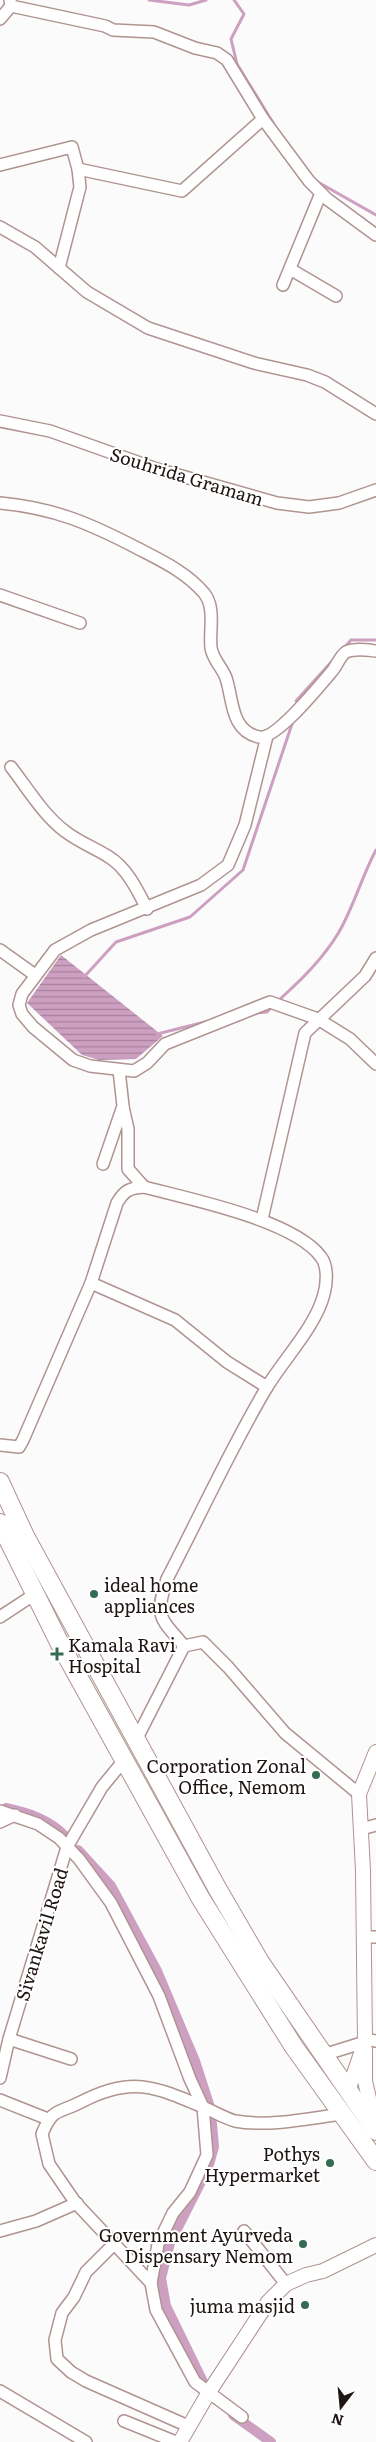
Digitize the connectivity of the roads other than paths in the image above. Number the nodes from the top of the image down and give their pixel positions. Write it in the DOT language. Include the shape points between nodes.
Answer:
graph roads {
  1 [pos="10,3"];
  2 [pos="0,19"];
  3 [pos="263,120"];
  4 [pos="0,165"];
  5 [pos="78,168"];
  6 [pos="321,193"];
  7 [pos="0,228"];
  8 [pos="376,235"];
  9 [pos="59,268"];
  10 [pos="290,269"];
  11 [pos="283,285"];
  12 [pos="336,296"];
  13 [pos="376,414"];
  14 [pos="0,421"];
  15 [pos="376,490"];
  16 [pos="0,503"];
  17 [pos="0,595"];
  18 [pos="80,623"];
  19 [pos="376,651"];
  20 [pos="267,736"];
  21 [pos="12,767"];
  22 [pos="147,909"];
  23 [pos="0,950"];
  24 [pos="376,958"];
  25 [pos="35,975"];
  26 [pos="318,1019"];
  27 [pos="376,1064"];
  28 [pos="119,1070"];
  29 [pos="123,1106"];
  30 [pos="103,1164"];
  31 [pos="144,1187"];
  32 [pos="262,1219"];
  33 [pos="91,1283"];
  34 [pos="267,1387"];
  35 [pos="0,1445"];
  36 [pos="0,1482"];
  37 [pos="0,1523"];
  38 [pos="11,1537"];
  39 [pos="35,1594"];
  40 [pos="0,1618"];
  41 [pos="184,1646"];
  42 [pos="136,1740"];
  43 [pos="376,1752"];
  44 [pos="124,1759"];
  45 [pos="359,1794"];
  46 [pos="0,1811"];
  47 [pos="15,1815"];
  48 [pos="0,1822"];
  49 [pos="376,1825"];
  50 [pos="361,1829"];
  51 [pos="68,1847"];
  52 [pos="370,1937"];
  53 [pos="9,2039"];
  54 [pos="369,2041"];
  55 [pos="324,2055"];
  56 [pos="70,2059"];
  57 [pos="0,2078"];
  58 [pos="349,2088"];
  59 [pos="0,2100"];
  60 [pos="204,2107"];
  61 [pos="336,2108"];
  62 [pos="48,2118"];
  63 [pos="376,2130"];
  64 [pos="376,2161"];
  65 [pos="77,2203"];
  66 [pos="244,2230"];
  67 [pos="0,2231"];
  68 [pos="113,2244"];
  69 [pos="376,2245"];
  70 [pos="151,2283"];
  71 [pos="286,2284"];
  72 [pos="0,2391"];
  73 [pos="209,2392"];
  74 [pos="242,2416"];
  75 [pos="124,2421"];
  76 [pos="188,2426"];
  77 [pos="86,2442"];
  78 [pos="176,2442"];
  79 [pos="180,2442"];
  1 -- 2 [label="street"];
  1 -- 3 [label="street" via="113,30 154,32 217,53 232,68"];
  3 -- 5 [label="street" via="182,191"];
  3 -- 6 [label="street"];
  4 -- 5 [label="street" via="72,147"];
  5 -- 9 [label="street" via="80,187"];
  6 -- 8 [label="street"];
  6 -- 10 [label="street"];
  7 -- 9 [label="street" via="35,247"];
  9 -- 13 [label="street" via="87,292 148,328 254,363 325,382"];
  10 -- 11 [label="street"];
  10 -- 12 [label="street"];
  14 -- 15 [label="street, Souhrida Gramam" via="50,430 156,469 277,503 309,507 332,504"];
  16 -- 20 [label="street" via="30,506 89,523 179,570 208,599 211,648 227,680 234,716 249,733"];
  17 -- 18 [label="street"];
  19 -- 20 [label="street" via="354,650 344,654 289,718"];
  20 -- 22 [label="street" via="245,825 228,865 201,885"];
  21 -- 22 [label="street" via="48,816 65,832 110,858 133,881"];
  22 -- 25 [label="street" via="91,930 55,950"];
  23 -- 25 [label="street"];
  24 -- 26 [label="street" via="365,976"];
  25 -- 28 [label="street" via="22,994 19,1005 22,1014 50,1043 73,1060"];
  26 -- 27 [label="street" via="350,1038"];
  26 -- 28 [label="street" via="270,1002 165,1044 147,1064 134,1071"];
  26 -- 32 [label="street" via="305,1033"];
  28 -- 29 [label="street"];
  29 -- 30 [label="street"];
  29 -- 31 [label="street" via="128,1129 128,1169"];
  31 -- 32 [label="street"];
  31 -- 33 [label="street" via="122,1193 116,1203"];
  32 -- 34 [label="street" via="311,1246 323,1258 326,1270 324,1294 312,1319"];
  33 -- 34 [label="street" via="175,1320 227,1362"];
  33 -- 35 [label="street" via="23,1440 18,1447"];
  34 -- 41 [label="street" via="167,1579 159,1604 161,1618"];
  36 -- 38 [label="main road"];
  37 -- 38 [label="main road"];
  38 -- 39 [label="main road"];
  38 -- 42 [label="main road"];
  39 -- 40 [label="street"];
  39 -- 44 [label="main road"];
  41 -- 42 [label="street"];
  41 -- 45 [label="street" via="203,1642 285,1733"];
  42 -- 55 [label="main road" via="256,1954"];
  43 -- 45 [label="street"];
  44 -- 51 [label="street, Sivankavil Road" via="102,1787"];
  44 -- 61 [label="main road" via="206,1907 294,2048"];
  45 -- 50 [label="street"];
  46 -- 47 [label="street"];
  47 -- 48 [label="street"];
  47 -- 51 [label="street" via="38,1824"];
  49 -- 50 [label="street"];
  50 -- 52 [label="street"];
  51 -- 53 [label="street, Sivankavil Road"];
  51 -- 60 [label="street" via="121,1921 159,1996"];
  52 -- 54 [label="street"];
  53 -- 56 [label="street"];
  53 -- 57 [label="street, Sivankavil Road"];
  54 -- 55 [label="street"];
  54 -- 58 [label="street"];
  54 -- 63 [label="street" via="365,2081"];
  55 -- 58 [label="main road"];
  58 -- 61 [label="main road"];
  58 -- 63 [label="main road"];
  59 -- 62 [label="street"];
  60 -- 61 [label="street" via="234,2120 263,2123"];
  60 -- 62 [label="street" via="159,2089 116,2087"];
  60 -- 70 [label="street" via="207,2155 190,2192 173,2213 158,2244"];
  61 -- 64 [label="main road"];
  62 -- 65 [label="street" via="42,2134 49,2164"];
  65 -- 67 [label="street" via="36,2221"];
  65 -- 68 [label="street"];
  66 -- 71 [label="street"];
  68 -- 70 [label="street"];
  68 -- 76 [label="street" via="86,2272 62,2313 55,2340 58,2359 86,2381"];
  69 -- 71 [label="street" via="323,2271"];
  70 -- 73 [label="street" via="156,2310 168,2334 195,2382"];
  71 -- 73 [label="street" via="268,2302"];
  72 -- 77 [label="street"];
  73 -- 74 [label="street"];
  73 -- 76 [label="street"];
  75 -- 78 [label="street"];
  76 -- 79 [label="street"];
}
